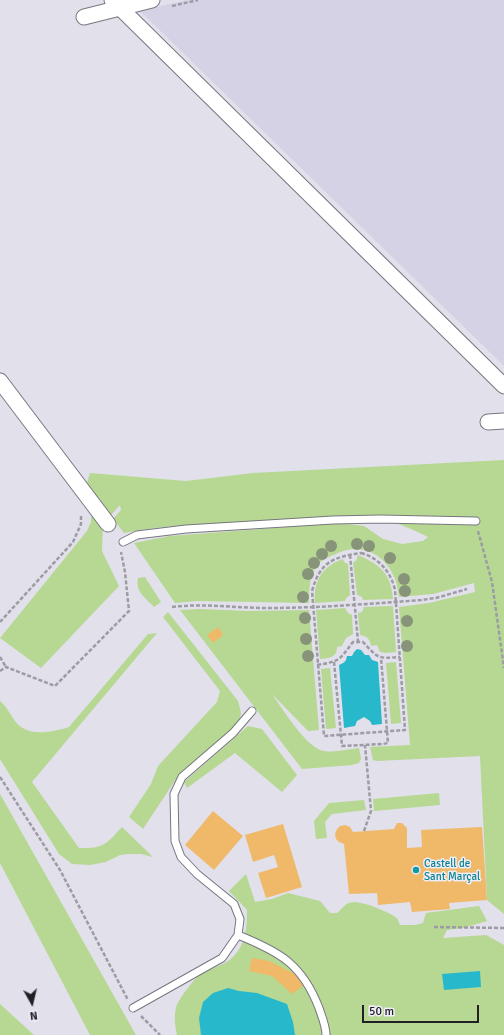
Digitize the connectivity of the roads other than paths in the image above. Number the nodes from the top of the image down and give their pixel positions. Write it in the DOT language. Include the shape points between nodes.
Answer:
graph roads {
  1 [pos="152,0"];
  2 [pos="116,4"];
  3 [pos="84,17"];
  4 [pos="0,380"];
  5 [pos="504,386"];
  6 [pos="504,421"];
  7 [pos="488,422"];
  8 [pos="476,521"];
  9 [pos="108,524"];
  10 [pos="121,544"];
  11 [pos="252,711"];
  12 [pos="238,935"];
  13 [pos="132,1008"];
  14 [pos="326,1035"];
  1 -- 2 [label="street"];
  2 -- 3 [label="street"];
  2 -- 5 [label="street"];
  4 -- 9 [label="street"];
  6 -- 7 [label="street"];
  8 -- 10 [label="lane" via="380,519 186,529 137,535"];
  11 -- 12 [label="lane" via="233,733 182,777 174,794 175,841 181,857 197,874 234,904 240,919"];
  12 -- 13 [label="lane" via="222,958"];
  12 -- 14 [label="lane" via="280,955 301,973 313,994 326,1028"];
}
